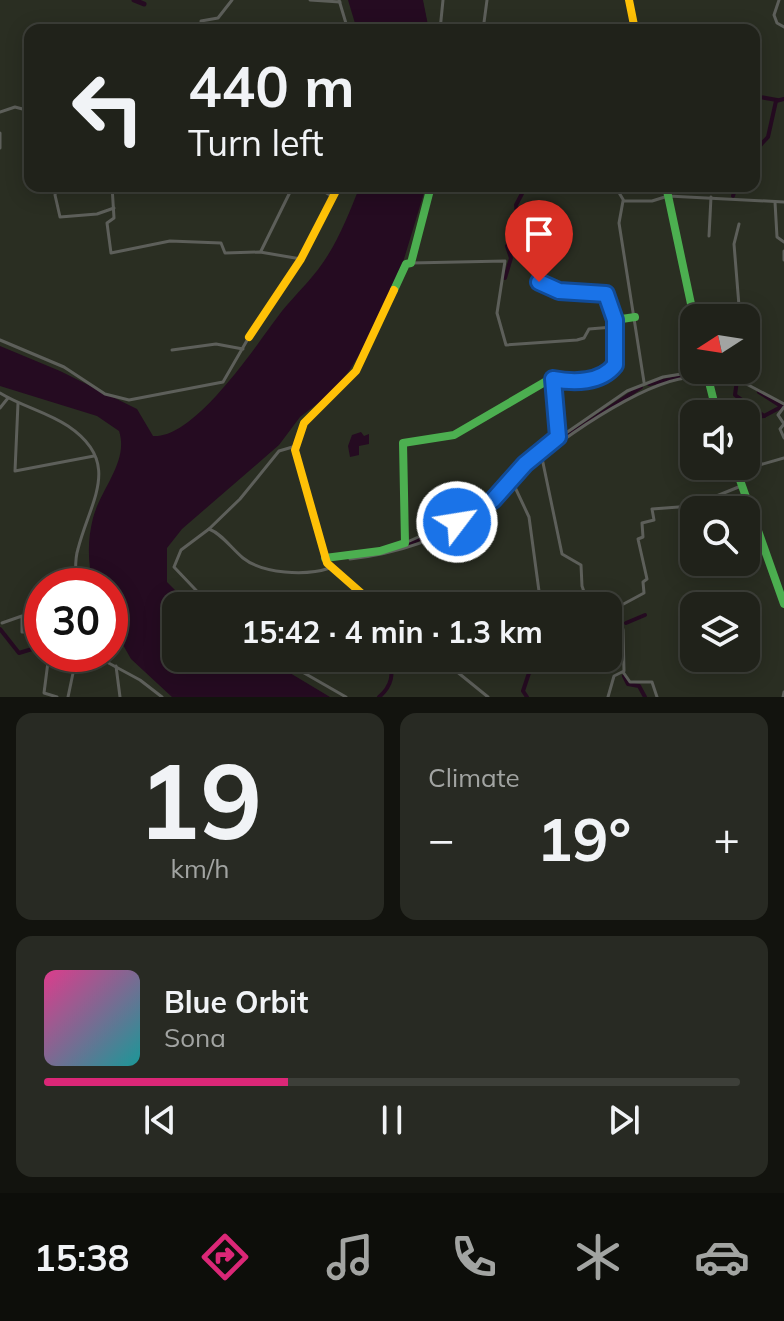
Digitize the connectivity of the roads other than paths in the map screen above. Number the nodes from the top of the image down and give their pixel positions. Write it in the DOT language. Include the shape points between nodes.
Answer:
graph roads {
  1 [pos="232,0"];
  2 [pos="310,0"];
  3 [pos="443,0"];
  4 [pos="487,0"];
  5 [pos="629,0"];
  6 [pos="779,0"];
  7 [pos="340,1"];
  8 [pos="201,24"];
  9 [pos="346,24"];
  10 [pos="441,24"];
  11 [pos="484,24"];
  12 [pos="634,24"];
  13 [pos="784,27"];
  14 [pos="24,109"];
  15 [pos="0,112"];
  16 [pos="0,133"];
  17 [pos="0,148"];
  18 [pos="56,192"];
  19 [pos="113,192"];
  20 [pos="290,192"];
  21 [pos="335,192"];
  22 [pos="429,192"];
  23 [pos="618,192"];
  24 [pos="666,192"];
  25 [pos="667,192"];
  26 [pos="674,192"];
  27 [pos="711,197"];
  28 [pos="623,201"];
  29 [pos="775,202"];
  30 [pos="784,202"];
  31 [pos="114,208"];
  32 [pos="739,224"];
  33 [pos="709,236"];
  34 [pos="784,242"];
  35 [pos="784,251"];
  36 [pos="260,252"];
  37 [pos="301,259"];
  38 [pos="784,260"];
  39 [pos="411,263"];
  40 [pos="538,264"];
  41 [pos="691,304"];
  42 [pos="739,304"];
  43 [pos="635,317"];
  44 [pos="614,324"];
  45 [pos="249,337"];
  46 [pos="0,340"];
  47 [pos="243,349"];
  48 [pos="172,350"];
  49 [pos="680,377"];
  50 [pos="553,379"];
  51 [pos="680,380"];
  52 [pos="644,382"];
  53 [pos="750,384"];
  54 [pos="0,393"];
  55 [pos="8,398"];
  56 [pos="18,401"];
  57 [pos="783,407"];
  58 [pos="0,408"];
  59 [pos="558,437"];
  60 [pos="784,438"];
  61 [pos="296,446"];
  62 [pos="94,456"];
  63 [pos="542,458"];
  64 [pos="784,458"];
  65 [pos="760,464"];
  66 [pos="739,480"];
  67 [pos="513,483"];
  68 [pos="741,486"];
  69 [pos="209,529"];
  70 [pos="405,543"];
  71 [pos="325,558"];
  72 [pos="350,559"];
  73 [pos="77,568"];
  74 [pos="330,568"];
  75 [pos="197,592"];
  76 [pos="359,592"];
  77 [pos="539,592"];
  78 [pos="584,592"];
  79 [pos="784,604"];
  80 [pos="2,623"];
  81 [pos="24,632"];
  82 [pos="47,672"];
  83 [pos="73,672"];
  84 [pos="117,672"];
  85 [pos="125,672"];
  86 [pos="302,672"];
  87 [pos="457,672"];
  88 [pos="623,672"];
  89 [pos="57,697"];
  90 [pos="68,697"];
  91 [pos="120,697"];
  92 [pos="162,697"];
  93 [pos="346,697"];
  94 [pos="488,697"];
  95 [pos="608,697"];
  96 [pos="657,697"];
  1 -- 8 [label="street" via="218,18"];
  2 -- 7 [label="street"];
  3 -- 10 [label="street"];
  4 -- 11 [label="street"];
  5 -- 12 [label="street"];
  6 -- 13 [label="street" via="774,15"];
  7 -- 9 [label="street"];
  14 -- 15 [label="street"];
  16 -- 17 [label="street"];
  18 -- 31 [label="street" via="60,217"];
  19 -- 31 [label="street"];
  20 -- 36 [label="street"];
  21 -- 37 [label="street"];
  22 -- 39 [label="street"];
  23 -- 28 [label="street"];
  24 -- 28 [label="street" via="652,201"];
  25 -- 41 [label="street"];
  26 -- 27 [label="street"];
  27 -- 29 [label="street"];
  27 -- 33 [label="street"];
  28 -- 43 [label="street" via="619,223"];
  29 -- 30 [label="street"];
  29 -- 34 [label="street" via="777,237"];
  31 -- 36 [label="street" via="114,218 107,223 111,253 154,243 202,241 221,243 225,253"];
  32 -- 42 [label="street" via="734,258"];
  35 -- 38 [label="street"];
  36 -- 37 [label="street"];
  37 -- 45 [label="street"];
  39 -- 44 [label="street" via="505,261 497,313 506,345 577,340 589,329"];
  39 -- 61 [label="street" via="406,264 353,377 304,423"];
  40 -- 44 [label="street" via="540,285 604,293"];
  43 -- 44 [label="street"];
  43 -- 52 [label="street"];
  44 -- 50 [label="street" via="617,357 612,369 594,378"];
  45 -- 47 [label="street"];
  46 -- 47 [label="street" via="64,367 105,394 129,400 223,382"];
  47 -- 48 [label="street" via="216,344"];
  49 -- 52 [label="street"];
  50 -- 59 [label="street"];
  50 -- 70 [label="street" via="454,435 403,443"];
  51 -- 63 [label="street" via="637,393"];
  52 -- 59 [label="street"];
  53 -- 57 [label="street"];
  54 -- 55 [label="street"];
  55 -- 56 [label="street"];
  55 -- 58 [label="street"];
  56 -- 62 [label="street" via="71,428"];
  56 -- 62 [label="street" via="15,471"];
  57 -- 60 [label="street" via="778,415"];
  59 -- 70 [label="street" via="483,508"];
  61 -- 69 [label="street" via="279,451"];
  61 -- 71 [label="street"];
  62 -- 73 [label="street" via="100,483"];
  63 -- 67 [label="street"];
  63 -- 78 [label="street" via="562,554 581,565"];
  64 -- 65 [label="street"];
  66 -- 68 [label="street"];
  67 -- 72 [label="street" via="488,509 461,525 396,551"];
  67 -- 77 [label="street" via="529,517"];
  68 -- 79 [label="street"];
  68 -- 88 [label="street" via="692,506 652,509 654,520 642,525 643,537 638,539 647,579 644,593 618,607"];
  69 -- 74 [label="street" via="263,568"];
  69 -- 75 [label="street" via="181,550 174,569"];
  70 -- 71 [label="street"];
  71 -- 74 [label="street"];
  74 -- 76 [label="street"];
  80 -- 81 [label="street" via="22,616"];
  82 -- 89 [label="street" via="44,693"];
  83 -- 90 [label="street"];
  84 -- 91 [label="street"];
  85 -- 92 [label="street"];
  86 -- 93 [label="street"];
  87 -- 94 [label="street"];
  88 -- 95 [label="street" via="613,678"];
  88 -- 96 [label="street" via="630,682 652,682"];
}
